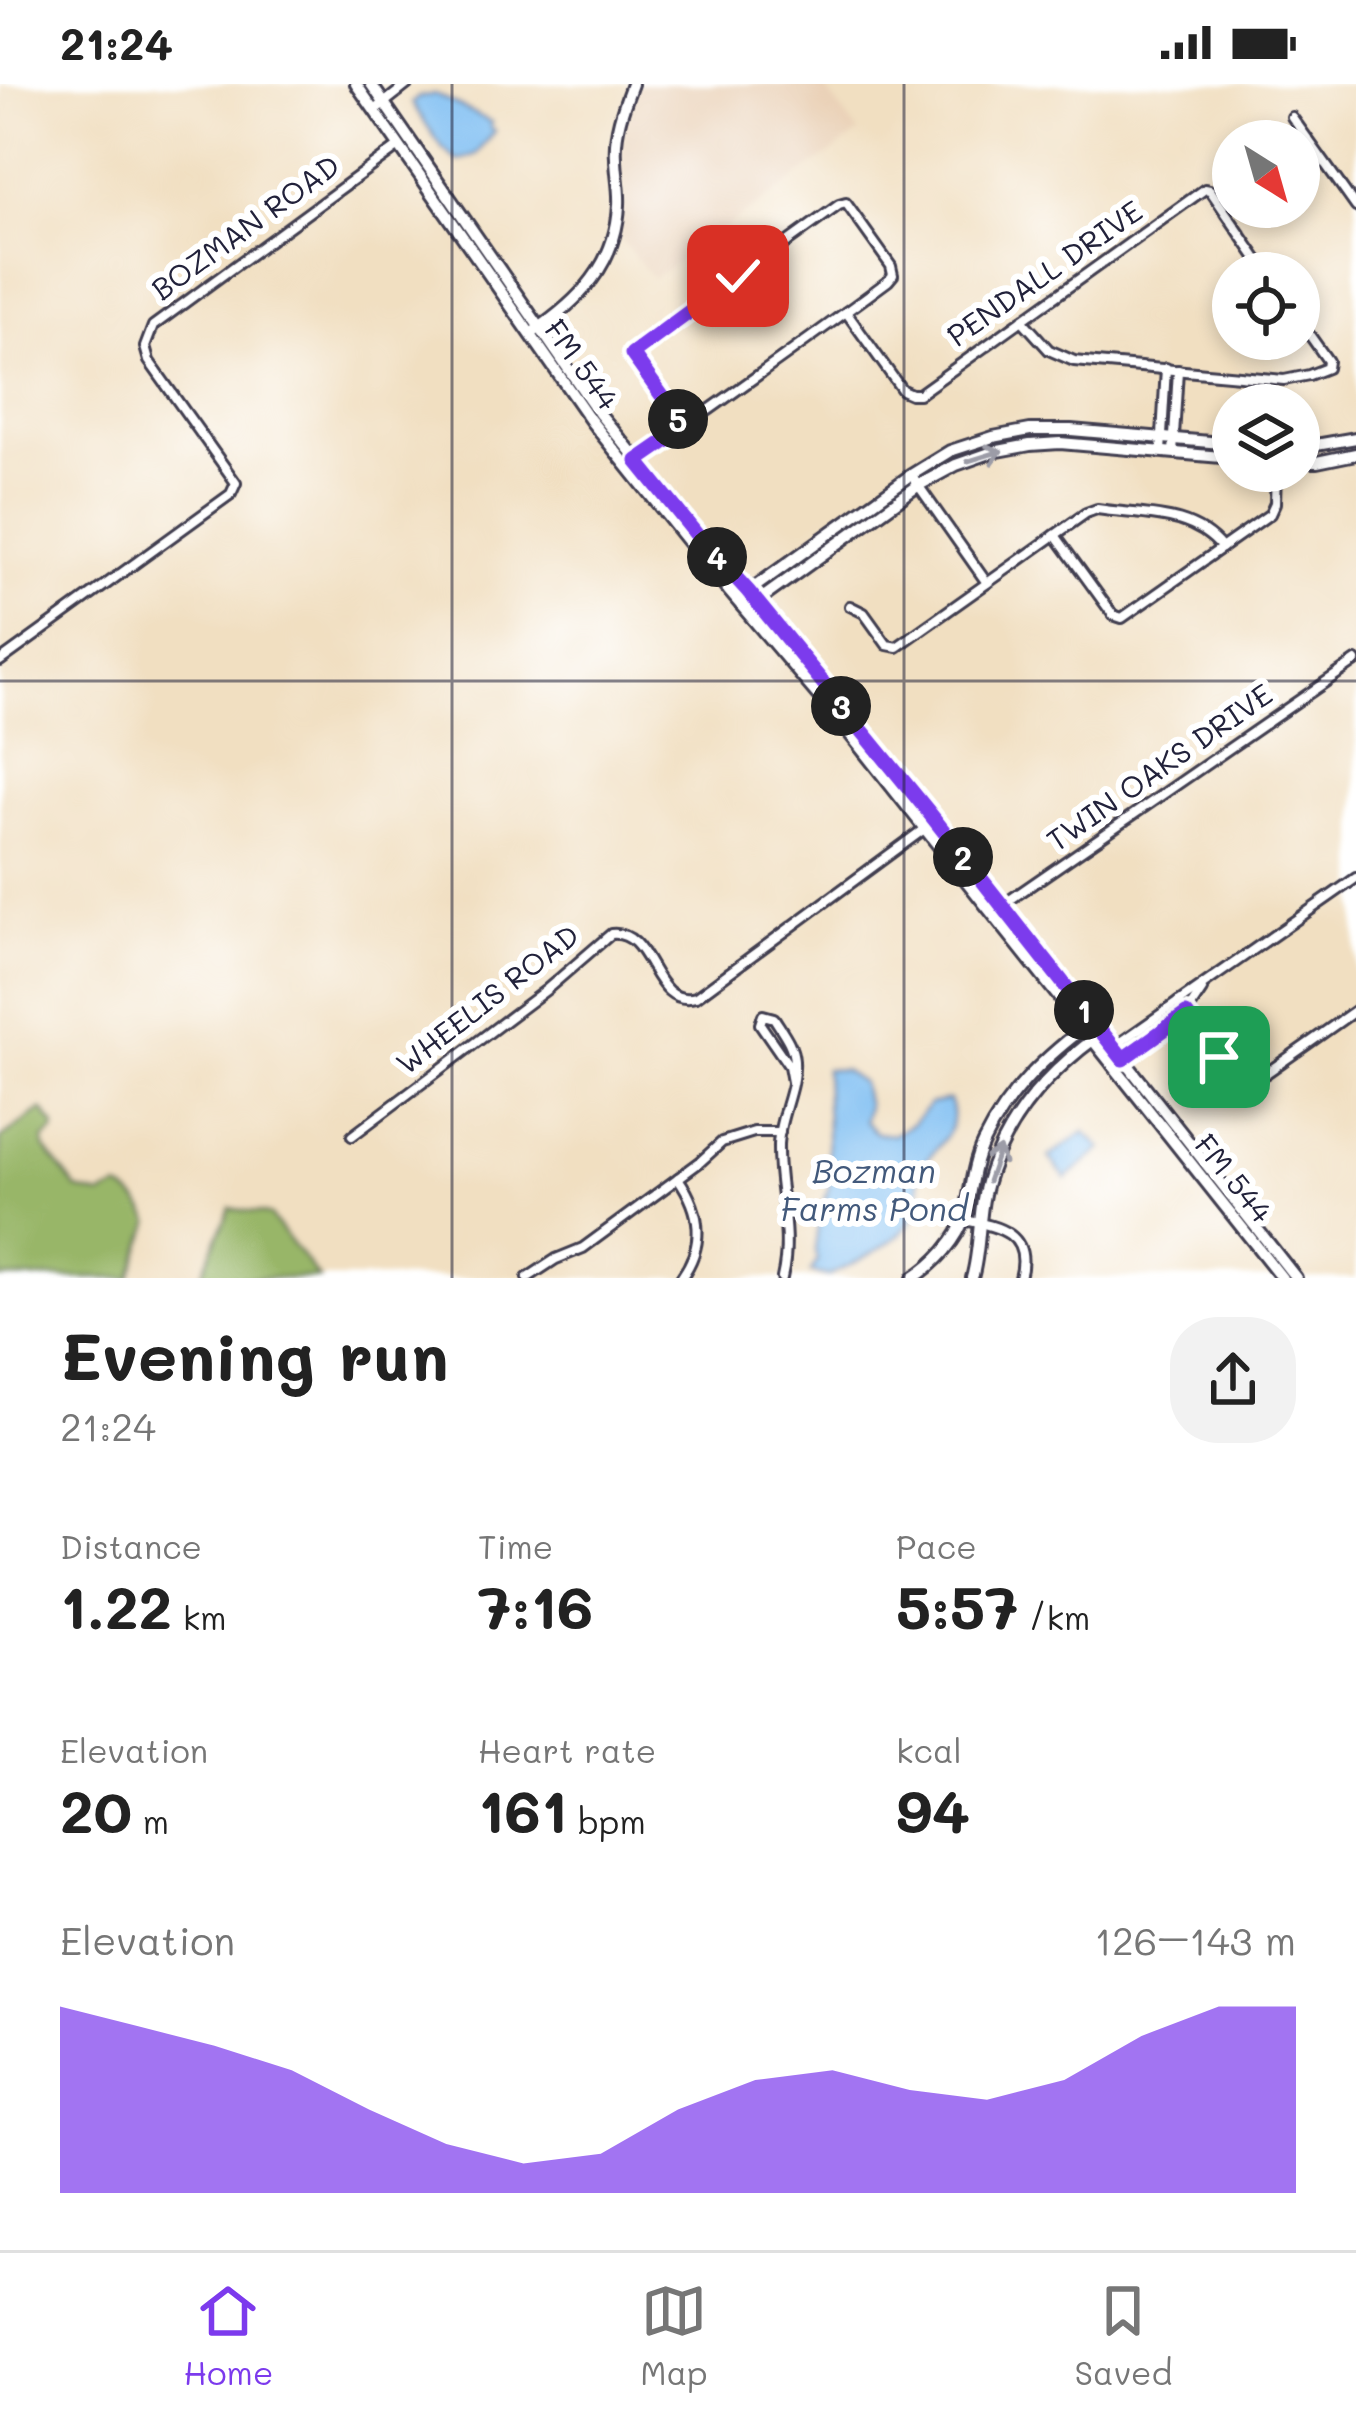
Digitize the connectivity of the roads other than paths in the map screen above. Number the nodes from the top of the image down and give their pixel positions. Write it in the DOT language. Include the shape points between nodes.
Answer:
graph roads {
  1 [pos="356,84"];
  2 [pos="388,84"];
  3 [pos="408,84"];
  4 [pos="632,84"];
  5 [pos="375,97"];
  6 [pos="1292,117"];
  7 [pos="405,142"];
  8 [pos="1356,206"];
  9 [pos="1253,252"];
  10 [pos="846,312"];
  11 [pos="1022,320"];
  12 [pos="534,332"];
  13 [pos="1320,350"];
  14 [pos="1166,368"];
  15 [pos="1178,370"];
  16 [pos="685,428"];
  17 [pos="1356,439"];
  18 [pos="1212,444"];
  19 [pos="1168,445"];
  20 [pos="1320,445"];
  21 [pos="1212,454"];
  22 [pos="1356,454"];
  23 [pos="1320,461"];
  24 [pos="632,465"];
  25 [pos="915,480"];
  26 [pos="1275,492"];
  27 [pos="1055,536"];
  28 [pos="1222,548"];
  29 [pos="987,583"];
  30 [pos="743,595"];
  31 [pos="850,605"];
  32 [pos="752,606"];
  33 [pos="0,661"];
  34 [pos="1356,661"];
  35 [pos="930,824"];
  36 [pos="1356,878"];
  37 [pos="996,910"];
  38 [pos="1210,980"];
  39 [pos="1178,1002"];
  40 [pos="1356,1010"];
  41 [pos="1186,1014"];
  42 [pos="1088,1025"];
  43 [pos="1097,1036"];
  44 [pos="1113,1057"];
  45 [pos="792,1082"];
  46 [pos="996,1120"];
  47 [pos="1010,1129"];
  48 [pos="780,1132"];
  49 [pos="352,1136"];
  50 [pos="678,1178"];
  51 [pos="964,1220"];
  52 [pos="979,1222"];
  53 [pos="527,1278"];
  54 [pos="681,1278"];
  55 [pos="782,1278"];
  56 [pos="913,1278"];
  57 [pos="972,1278"];
  58 [pos="1020,1278"];
  59 [pos="1282,1278"];
  60 [pos="1296,1278"];
  1 -- 5 [label="main road, FM 544"];
  2 -- 5 [label="street"];
  3 -- 5 [label="street"];
  4 -- 12 [label="main road" via="616,140 619,208 604,263 568,308"];
  5 -- 7 [label="main road, FM 544"];
  6 -- 8 [label="street"];
  7 -- 12 [label="main road, FM 544"];
  7 -- 33 [label="street, BOZMAN ROAD" via="153,326 149,362 236,483"];
  9 -- 11 [label="street, PENDALL DRIVE" via="1205,189"];
  10 -- 11 [label="street, PENDALL DRIVE" via="910,394"];
  10 -- 16 [label="street"];
  10 -- 16 [label="street" via="893,274 846,202 632,354"];
  11 -- 14 [label="street" via="1049,350 1074,361"];
  12 -- 24 [label="main road, FM 544"];
  13 -- 15 [label="street" via="1327,368 1284,380"];
  14 -- 15 [label="street"];
  14 -- 19 [label="street"];
  15 -- 19 [label="street"];
  16 -- 24 [label="street"];
  17 -- 20 [label="main road"];
  18 -- 19 [label="main road"];
  19 -- 21 [label="main road"];
  19 -- 25 [label="main road" via="1030,430 950,452"];
  22 -- 23 [label="main road"];
  24 -- 30 [label="main road, FM 544"];
  25 -- 29 [label="street"];
  25 -- 30 [label="main road"];
  25 -- 32 [label="main road"];
  26 -- 28 [label="street" via="1274,509"];
  27 -- 28 [label="street" via="1097,509 1190,522"];
  27 -- 28 [label="street" via="1119,618"];
  27 -- 29 [label="street"];
  29 -- 31 [label="street" via="893,648"];
  30 -- 32 [label="main road, FM 544"];
  32 -- 35 [label="main road, FM 544"];
  34 -- 37 [label="street, TWIN OAKS DRIVE"];
  35 -- 37 [label="main road, FM 544"];
  35 -- 49 [label="street, WHEELIS ROAD" via="697,997 670,993 636,942 611,934"];
  36 -- 38 [label="street"];
  37 -- 42 [label="main road, FM 544"];
  38 -- 39 [label="street"];
  38 -- 41 [label="street"];
  39 -- 41 [label="street"];
  39 -- 44 [label="street"];
  40 -- 41 [label="street" via="1255,1077 1222,1060"];
  41 -- 44 [label="street"];
  42 -- 43 [label="main road, FM 544"];
  42 -- 46 [label="main road" via="1025,1078"];
  43 -- 44 [label="main road, FM 544"];
  43 -- 47 [label="main road" via="1043,1081"];
  44 -- 59 [label="main road, FM 544"];
  44 -- 60 [label="main road, FM 544"];
  45 -- 45 [label="street" via="791,1046 772,1016 763,1015 760,1024"];
  45 -- 48 [label="street"];
  46 -- 47 [label="main road"];
  46 -- 51 [label="main road" via="974,1167"];
  52 -- 47 [label="main road, one-way"];
  48 -- 50 [label="street" via="735,1136"];
  48 -- 55 [label="street" via="788,1255"];
  50 -- 53 [label="street"];
  50 -- 54 [label="street" via="699,1229"];
  51 -- 52 [label="street"];
  51 -- 56 [label="main road"];
  52 -- 57 [label="main road"];
  52 -- 58 [label="street" via="1020,1245"];
}
